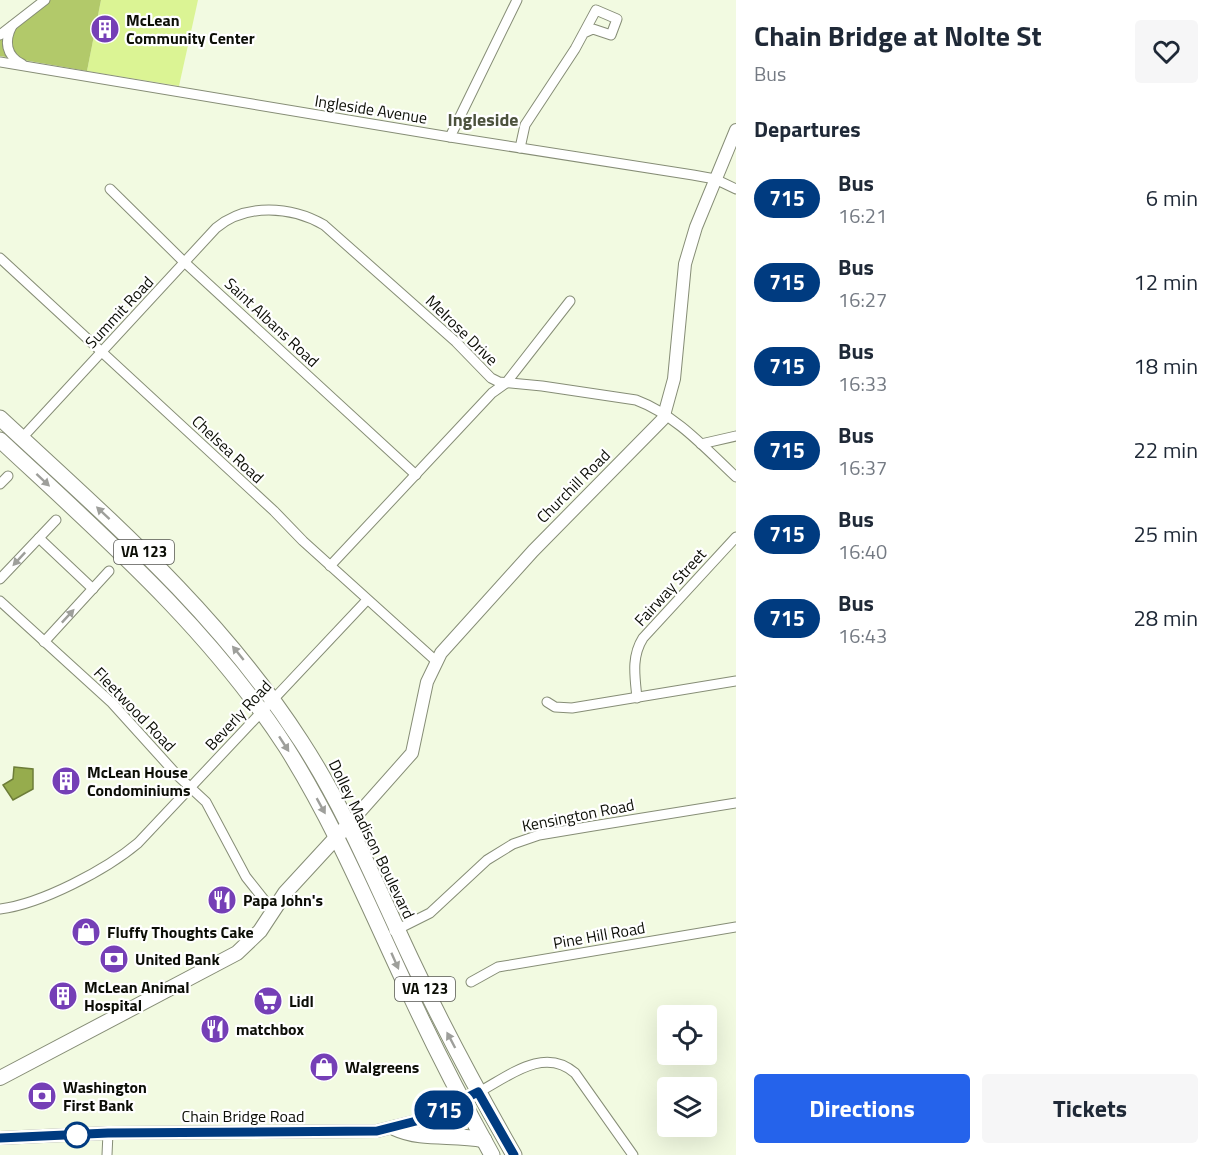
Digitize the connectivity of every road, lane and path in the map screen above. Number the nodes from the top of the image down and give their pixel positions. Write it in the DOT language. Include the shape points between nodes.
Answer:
graph roads {
  1 [pos="45,0"];
  2 [pos="517,0"];
  3 [pos="13,25"];
  4 [pos="584,33"];
  5 [pos="0,35"];
  6 [pos="0,62"];
  7 [pos="24,66"];
  8 [pos="736,130"];
  9 [pos="450,137"];
  10 [pos="520,148"];
  11 [pos="715,179"];
  12 [pos="110,189"];
  13 [pos="736,189"];
  14 [pos="242,212"];
  15 [pos="0,258"];
  16 [pos="186,262"];
  17 [pos="570,301"];
  18 [pos="102,352"];
  19 [pos="506,383"];
  20 [pos="665,414"];
  21 [pos="0,418"];
  22 [pos="736,436"];
  23 [pos="22,438"];
  24 [pos="0,440"];
  25 [pos="701,444"];
  26 [pos="416,475"];
  27 [pos="8,476"];
  28 [pos="736,477"];
  29 [pos="0,484"];
  30 [pos="56,520"];
  31 [pos="736,537"];
  32 [pos="39,538"];
  33 [pos="330,566"];
  34 [pos="109,571"];
  35 [pos="0,579"];
  36 [pos="93,590"];
  37 [pos="367,600"];
  38 [pos="0,601"];
  39 [pos="44,642"];
  40 [pos="436,661"];
  41 [pos="736,681"];
  42 [pos="638,698"];
  43 [pos="273,700"];
  44 [pos="547,702"];
  45 [pos="262,713"];
  46 [pos="192,789"];
  47 [pos="736,804"];
  48 [pos="349,824"];
  49 [pos="337,837"];
  50 [pos="0,909"];
  51 [pos="273,911"];
  52 [pos="736,927"];
  53 [pos="398,930"];
  54 [pos="383,936"];
  55 [pos="471,982"];
  56 [pos="0,1078"];
  57 [pos="478,1092"];
  58 [pos="462,1100"];
  59 [pos="395,1128"];
  60 [pos="108,1133"];
  61 [pos="0,1138"];
  62 [pos="484,1140"];
  63 [pos="107,1155"];
  64 [pos="492,1155"];
  65 [pos="514,1155"];
  66 [pos="633,1155"];
  1 -- 3 [label="street"];
  2 -- 9 [label="street"];
  3 -- 5 [label="street"];
  3 -- 7 [label="street" via="7,47"];
  4 -- 10 [label="street" via="525,125"];
  6 -- 7 [label="street, Ingleside Avenue"];
  7 -- 9 [label="street, Ingleside Avenue"];
  8 -- 11 [label="street, Churchill Road"];
  9 -- 10 [label="street, Ingleside Avenue"];
  10 -- 11 [label="street, Ingleside Avenue"];
  11 -- 13 [label="street, Ingleside Avenue"];
  11 -- 20 [label="street, Churchill Road" via="685,264 674,379"];
  12 -- 16 [label="street, Saint Albans Road"];
  14 -- 16 [label="street, Summit Road" via="216,228"];
  14 -- 19 [label="street, Melrose Drive" via="292,213 324,225 491,378"];
  15 -- 18 [label="street, Chelsea Road"];
  16 -- 18 [label="street, Summit Road"];
  16 -- 26 [label="street, Saint Albans Road"];
  17 -- 19 [label="street"];
  18 -- 23 [label="street, Summit Road"];
  18 -- 33 [label="street, Chelsea Road"];
  19 -- 20 [label="street, Melrose Drive" via="636,400"];
  19 -- 26 [label="street" via="492,393"];
  20 -- 25 [label="street, Melrose Drive"];
  20 -- 40 [label="street, Churchill Road" via="657,427 491,596"];
  21 -- 23 [label="main road, Dolley Madison Boulevard / VA 123"];
  22 -- 25 [label="street"];
  43 -- 23 [label="main road, Dolley Madison Boulevard / VA 123, one-way" via="190,597"];
  24 -- 45 [label="main road, Dolley Madison Boulevard / VA 123, one-way" via="172,603"];
  25 -- 28 [label="street, Melrose Drive"];
  26 -- 33 [label="street"];
  27 -- 29 [label="street"];
  30 -- 32 [label="street"];
  31 -- 42 [label="street, Fairway Street" via="643,638 635,657"];
  32 -- 35 [label="street, one-way"];
  32 -- 36 [label="street"];
  33 -- 37 [label="street, Chelsea Road"];
  34 -- 36 [label="street"];
  39 -- 36 [label="street, one-way"];
  37 -- 40 [label="street, Chelsea Road"];
  37 -- 43 [label="street, Beverly Road"];
  38 -- 39 [label="street, Fleetwood Road"];
  39 -- 46 [label="street, Fleetwood Road" via="112,704"];
  40 -- 48 [label="street, Churchill Road" via="424,690 412,753"];
  41 -- 42 [label="street"];
  42 -- 44 [label="street" via="572,708"];
  43 -- 45 [label="street, Beverly Road"];
  43 -- 48 [label="main road, Dolley Madison Boulevard / VA 123"];
  45 -- 46 [label="street, Beverly Road"];
  45 -- 49 [label="main road, Dolley Madison Boulevard / VA 123, one-way"];
  46 -- 50 [label="street, Beverly Road" via="145,837 117,859 41,898"];
  46 -- 51 [label="street, Fleetwood Road" via="206,802 242,870"];
  47 -- 53 [label="street, Kensington Road" via="593,826 513,844 487,860 438,906"];
  48 -- 49 [label="main road"];
  48 -- 53 [label="main road, Dolley Madison Boulevard / VA 123"];
  49 -- 51 [label="main road"];
  49 -- 54 [label="main road, Dolley Madison Boulevard / VA 123"];
  51 -- 56 [label="main road" via="256,936 230,958"];
  52 -- 55 [label="street, Pine Hill Road" via="498,968"];
  53 -- 54 [label="street, Kensington Road"];
  57 -- 53 [label="main road, Dolley Madison Boulevard / VA 123, one-way"];
  54 -- 58 [label="main road, Dolley Madison Boulevard / VA 123, one-way"];
  57 -- 58 [label="street, Chain Bridge Road"];
  57 -- 65 [label="main road, Dolley Madison Boulevard / VA 123"];
  57 -- 66 [label="street" via="537,1062 552,1060 562,1064 579,1078"];
  58 -- 59 [label="street, Chain Bridge Road"];
  58 -- 62 [label="main road, Dolley Madison Boulevard / VA 123"];
  59 -- 60 [label="street, Chain Bridge Road"];
  59 -- 62 [label="main road" via="415,1135 460,1135"];
  60 -- 61 [label="street, Chain Bridge Road"];
  60 -- 63 [label="street"];
  62 -- 64 [label="main road, Dolley Madison Boulevard / VA 123"];
}
